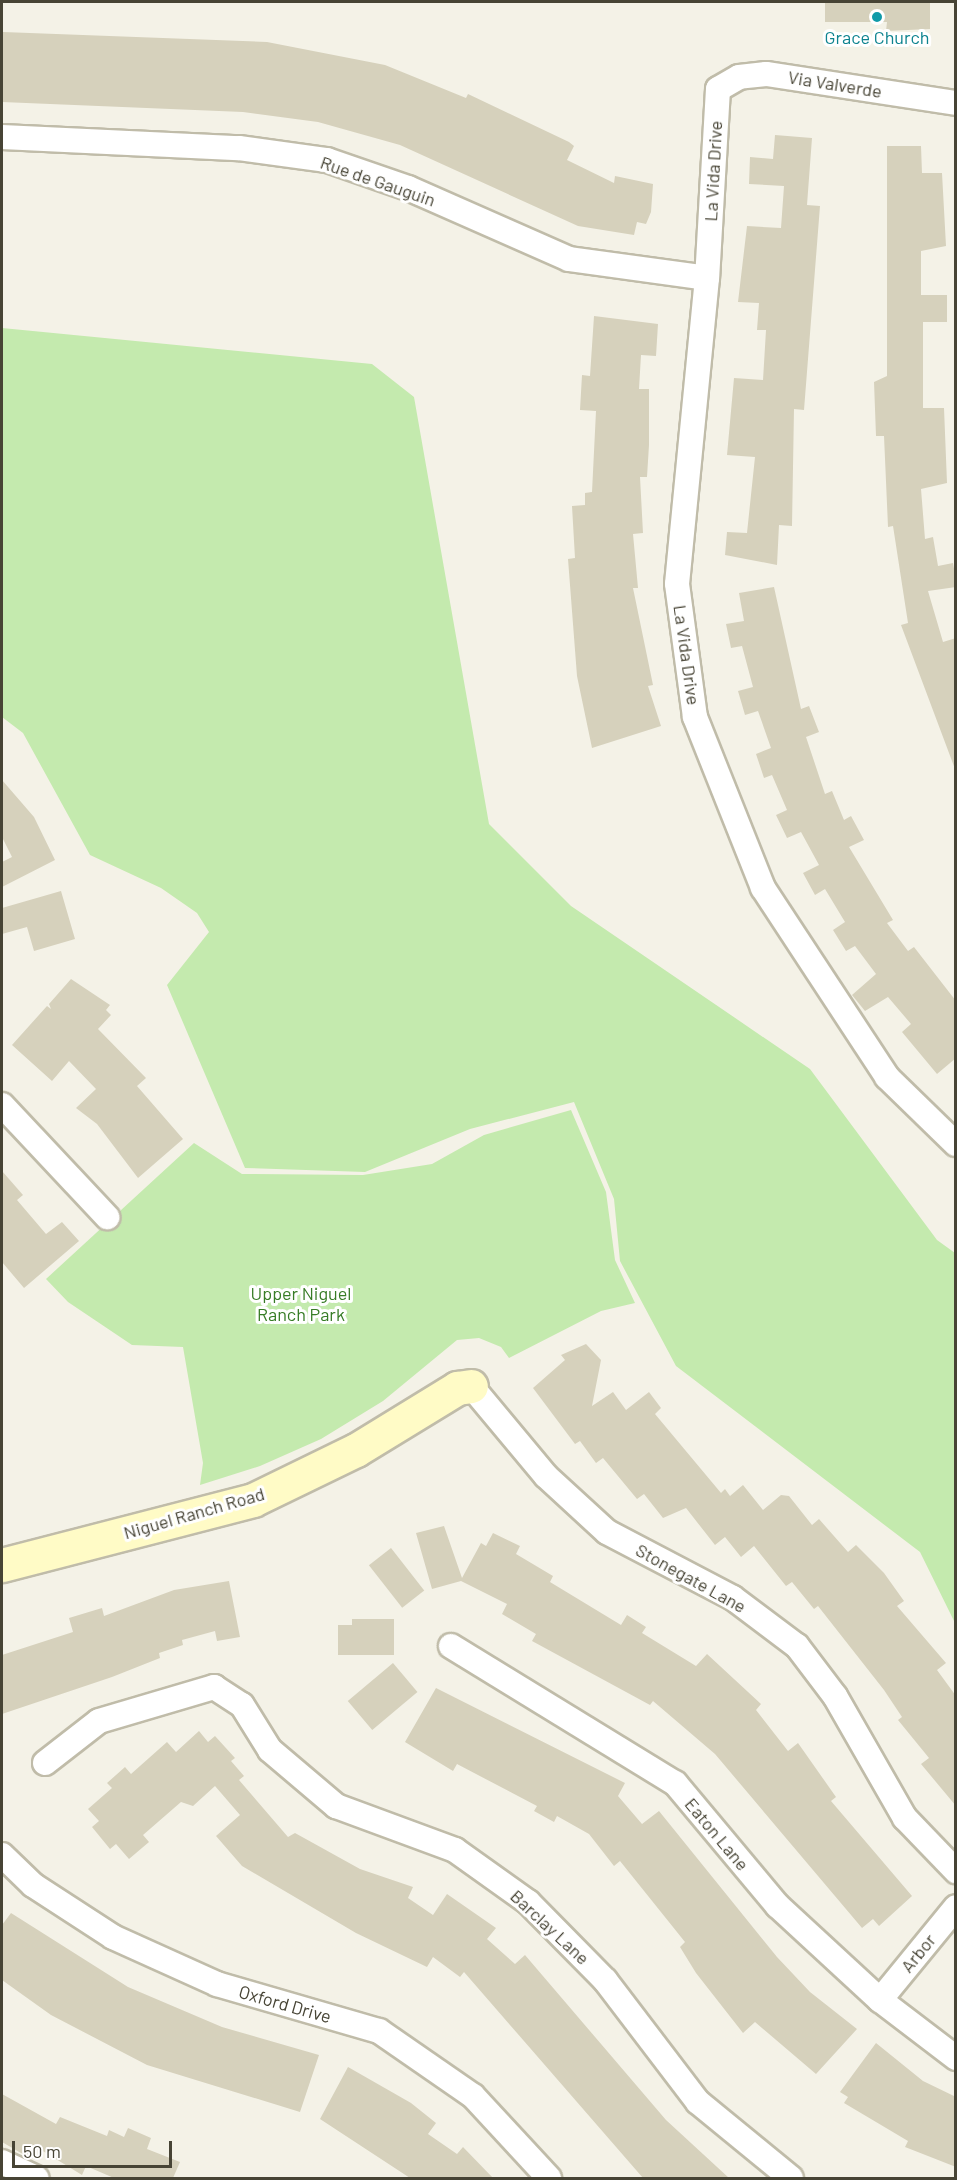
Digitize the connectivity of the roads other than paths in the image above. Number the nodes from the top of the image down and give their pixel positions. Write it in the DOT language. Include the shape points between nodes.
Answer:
graph roads {
  1 [pos="718,89"];
  2 [pos="956,103"];
  3 [pos="2,137"];
  4 [pos="707,278"];
  5 [pos="2,1105"];
  6 [pos="956,1144"];
  7 [pos="107,1217"];
  8 [pos="471,1386"];
  9 [pos="2,1565"];
  10 [pos="452,1646"];
  11 [pos="45,1763"];
  12 [pos="2,1855"];
  13 [pos="956,1871"];
  14 [pos="956,1906"];
  15 [pos="880,2000"];
  16 [pos="956,2058"];
  17 [pos="2,2162"];
  18 [pos="781,2176"];
  19 [pos="37,2178"];
  20 [pos="549,2178"];
  1 -- 2 [label="street, Via Valverde" via="739,77 766,74"];
  1 -- 4 [label="street, La Vida Drive"];
  3 -- 4 [label="street, Rue de Gauguin" via="239,147 327,160 408,188 568,259"];
  4 -- 6 [label="street, La Vida Drive" via="677,584 695,717 763,888 888,1077"];
  5 -- 7 [label="street"];
  8 -- 9 [label="street, Niguel Ranch Road" via="457,1388 356,1450 253,1500"];
  8 -- 13 [label="street, Stonegate Lane" via="546,1476 607,1532 733,1598 797,1646 836,1696 905,1818"];
  10 -- 15 [label="street, Eaton Lane" via="675,1783 778,1906"];
  11 -- 18 [label="street, Barclay Lane" via="99,1721 214,1687 242,1705 270,1750 336,1806 455,1850 528,1902 605,1980 698,2102"];
  12 -- 20 [label="street, Oxford Drive" via="33,1885 113,1937 218,1984 379,2031 473,2096"];
  14 -- 15 [label="street, Arbor"];
  15 -- 16 [label="street, Eaton Lane"];
  17 -- 19 [label="street"];
}
